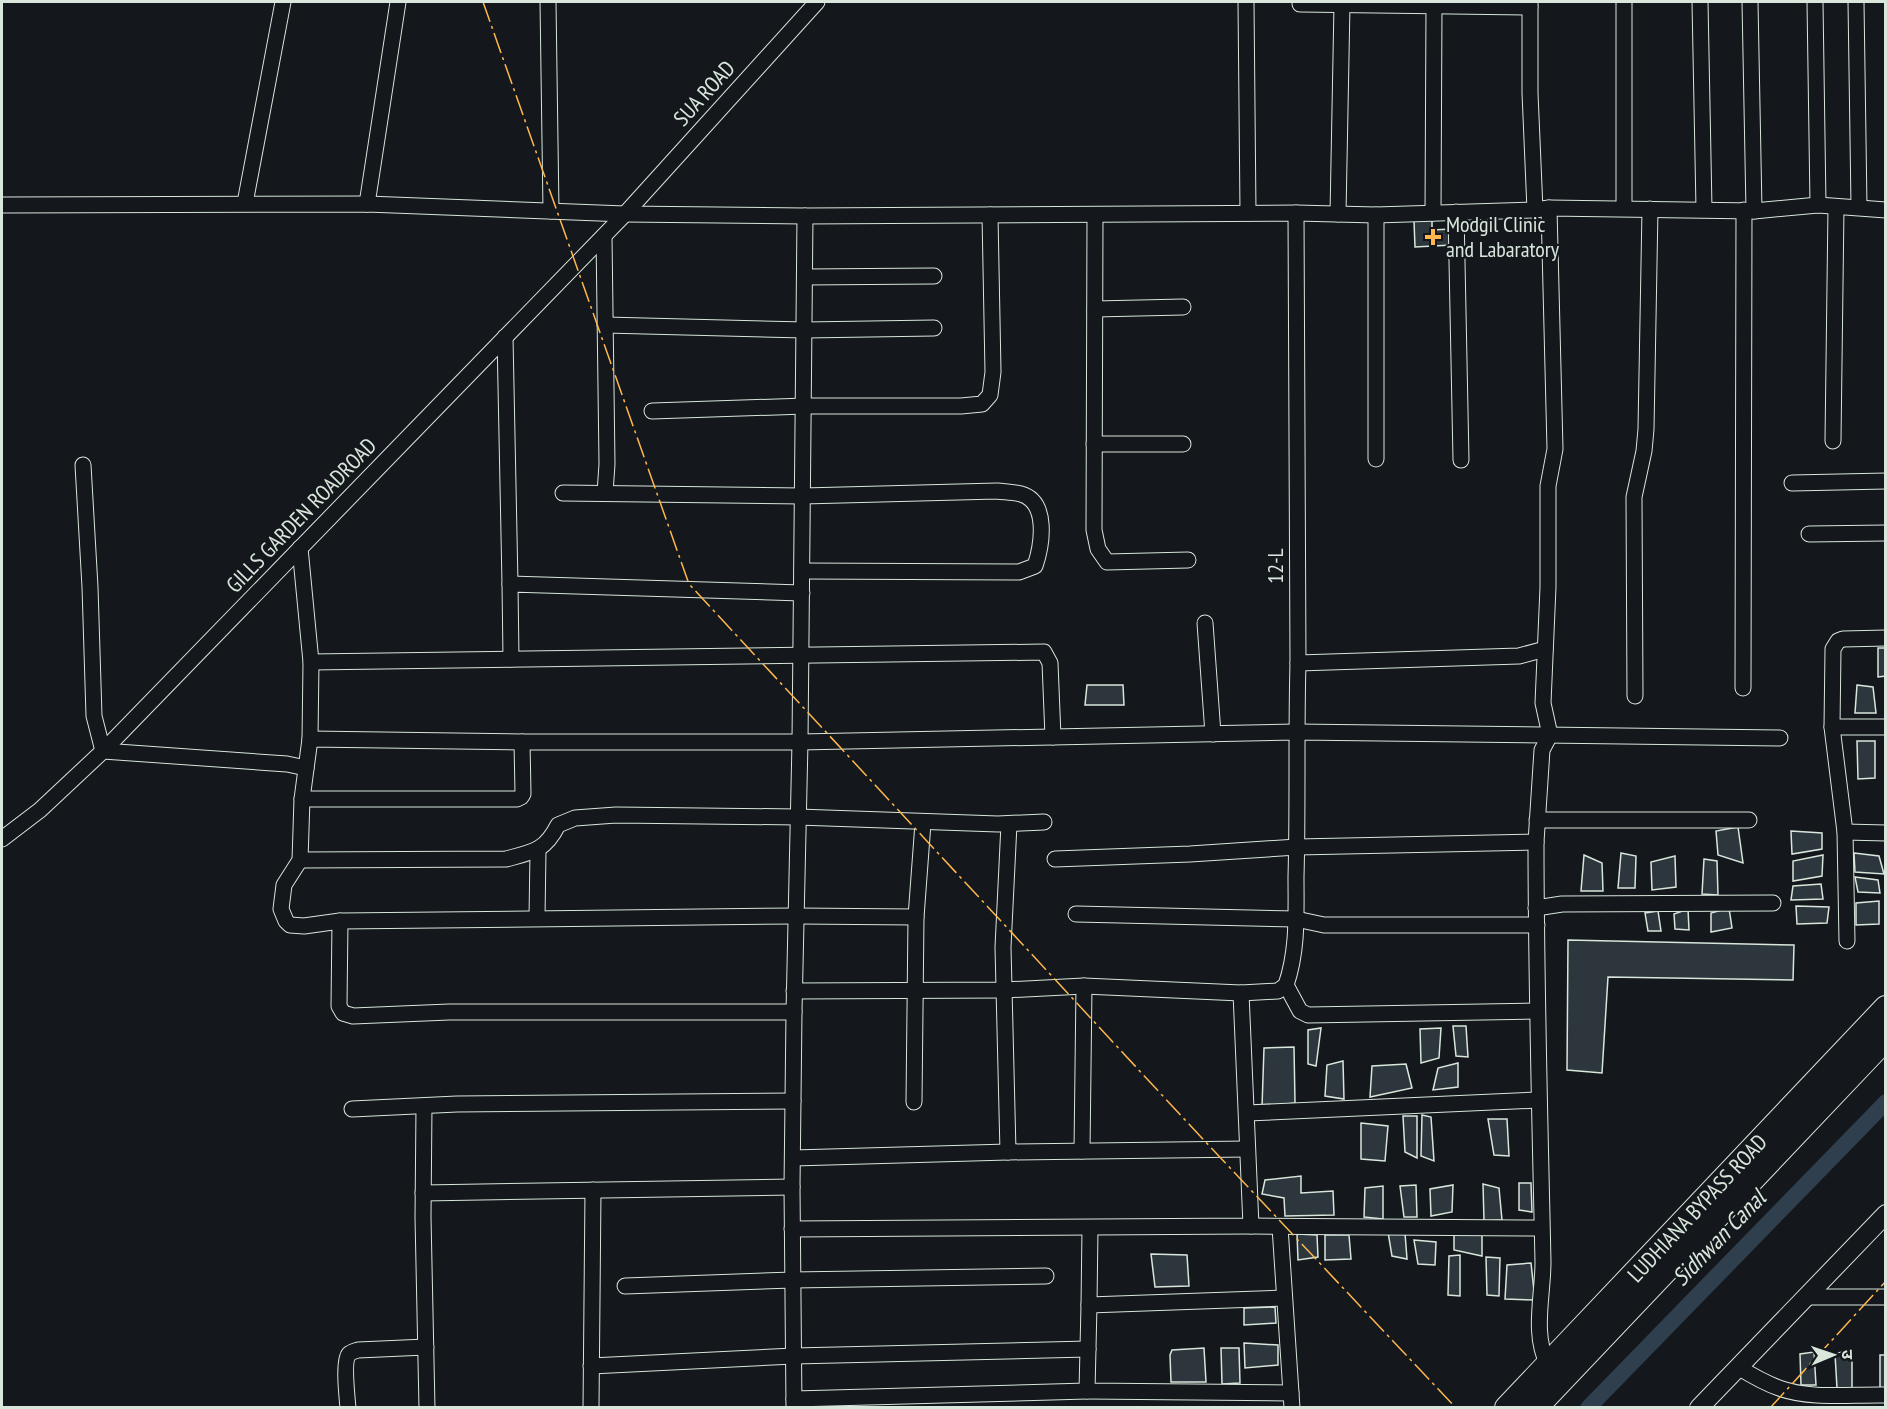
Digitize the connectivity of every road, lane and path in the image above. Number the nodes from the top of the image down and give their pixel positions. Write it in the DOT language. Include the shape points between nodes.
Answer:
graph roads {
  1 [pos="283,2"];
  2 [pos="398,2"];
  3 [pos="548,2"];
  4 [pos="816,2"];
  5 [pos="1246,2"];
  6 [pos="1624,2"];
  7 [pos="1700,2"];
  8 [pos="1750,2"];
  9 [pos="1815,2"];
  10 [pos="1856,2"];
  11 [pos="1300,4"];
  12 [pos="1342,4"];
  13 [pos="1530,4"];
  14 [pos="1434,6"];
  15 [pos="244,203"];
  16 [pos="367,204"];
  17 [pos="2,205"];
  18 [pos="1818,206"];
  19 [pos="1836,207"];
  20 [pos="1859,207"];
  21 [pos="1624,208"];
  22 [pos="1650,208"];
  23 [pos="1542,209"];
  24 [pos="1704,209"];
  25 [pos="1749,210"];
  26 [pos="1886,210"];
  27 [pos="551,211"];
  28 [pos="1248,213"];
  29 [pos="1296,213"];
  30 [pos="1433,213"];
  31 [pos="1456,213"];
  32 [pos="625,214"];
  33 [pos="1095,214"];
  34 [pos="1338,214"];
  35 [pos="1377,214"];
  36 [pos="990,215"];
  37 [pos="805,216"];
  38 [pos="604,236"];
  39 [pos="934,276"];
  40 [pos="805,277"];
  41 [pos="1183,307"];
  42 [pos="1095,309"];
  43 [pos="605,325"];
  44 [pos="934,328"];
  45 [pos="805,330"];
  46 [pos="505,338"];
  47 [pos="805,406"];
  48 [pos="652,411"];
  49 [pos="1833,441"];
  50 [pos="1094,444"];
  51 [pos="1183,444"];
  52 [pos="1376,459"];
  53 [pos="1461,460"];
  54 [pos="82,465"];
  55 [pos="1886,480"];
  56 [pos="1792,483"];
  57 [pos="563,493"];
  58 [pos="605,493"];
  59 [pos="803,496"];
  60 [pos="1886,533"];
  61 [pos="1809,534"];
  62 [pos="300,548"];
  63 [pos="1188,560"];
  64 [pos="802,571"];
  65 [pos="510,585"];
  66 [pos="802,593"];
  67 [pos="1204,622"];
  68 [pos="1886,638"];
  69 [pos="1545,650"];
  70 [pos="801,655"];
  71 [pos="511,659"];
  72 [pos="311,662"];
  73 [pos="1298,663"];
  74 [pos="1743,688"];
  75 [pos="1635,696"];
  76 [pos="1832,727"];
  77 [pos="1886,727"];
  78 [pos="1296,732"];
  79 [pos="1213,734"];
  80 [pos="1550,735"];
  81 [pos="1053,737"];
  82 [pos="1780,738"];
  83 [pos="310,740"];
  84 [pos="522,742"];
  85 [pos="800,742"];
  86 [pos="103,751"];
  87 [pos="306,768"];
  88 [pos="302,799"];
  89 [pos="798,817"];
  90 [pos="1537,820"];
  91 [pos="1749,820"];
  92 [pos="1044,822"];
  93 [pos="923,823"];
  94 [pos="1009,824"];
  95 [pos="1845,832"];
  96 [pos="1886,833"];
  97 [pos="2,840"];
  98 [pos="1536,842"];
  99 [pos="1297,847"];
  100 [pos="538,851"];
  101 [pos="1055,859"];
  102 [pos="300,860"];
  103 [pos="1773,903"];
  104 [pos="1536,908"];
  105 [pos="1076,915"];
  106 [pos="796,916"];
  107 [pos="916,917"];
  108 [pos="537,918"];
  109 [pos="1296,919"];
  110 [pos="340,921"];
  111 [pos="1537,925"];
  112 [pos="1847,941"];
  113 [pos="1286,985"];
  114 [pos="1084,986"];
  115 [pos="916,989"];
  116 [pos="1004,990"];
  117 [pos="794,991"];
  118 [pos="1241,993"];
  119 [pos="1886,1008"];
  120 [pos="1536,1011"];
  121 [pos="794,1012"];
  122 [pos="1886,1038"];
  123 [pos="1538,1100"];
  124 [pos="793,1101"];
  125 [pos="914,1102"];
  126 [pos="424,1106"];
  127 [pos="352,1109"];
  128 [pos="1247,1113"];
  129 [pos="1247,1149"];
  130 [pos="1082,1151"];
  131 [pos="1008,1152"];
  132 [pos="794,1158"];
  133 [pos="792,1187"];
  134 [pos="593,1190"];
  135 [pos="423,1193"];
  136 [pos="1886,1214"];
  137 [pos="1251,1226"];
  138 [pos="1280,1227"];
  139 [pos="1090,1228"];
  140 [pos="1541,1228"];
  141 [pos="792,1229"];
  142 [pos="1046,1276"];
  143 [pos="793,1280"];
  144 [pos="625,1286"];
  145 [pos="1806,1297"];
  146 [pos="1886,1297"];
  147 [pos="1284,1298"];
  148 [pos="1089,1305"];
  149 [pos="426,1347"];
  150 [pos="1088,1348"];
  151 [pos="794,1356"];
  152 [pos="1548,1365"];
  153 [pos="591,1366"];
  154 [pos="1738,1367"];
  155 [pos="1087,1391"];
  156 [pos="1886,1395"];
  157 [pos="1292,1400"];
  158 [pos="794,1403"];
  159 [pos="348,1407"];
  160 [pos="427,1407"];
  161 [pos="591,1407"];
  162 [pos="1507,1407"];
  163 [pos="1535,1407"];
  164 [pos="1699,1407"];
  1 -- 15 [label="street"];
  2 -- 16 [label="street"];
  3 -- 27 [label="street"];
  4 -- 32 [label="street, SUA ROAD"];
  5 -- 28 [label="street"];
  6 -- 21 [label="street"];
  7 -- 24 [label="street"];
  8 -- 25 [label="street"];
  9 -- 18 [label="street"];
  10 -- 20 [label="street"];
  11 -- 12 [label="street"];
  12 -- 14 [label="street"];
  12 -- 34 [label="street"];
  13 -- 14 [label="street"];
  13 -- 23 [label="street" via="1530,93"];
  14 -- 30 [label="street"];
  15 -- 16 [label="street"];
  15 -- 17 [label="street"];
  16 -- 27 [label="street"];
  18 -- 19 [label="street"];
  18 -- 25 [label="street"];
  19 -- 20 [label="street"];
  19 -- 49 [label="street"];
  20 -- 26 [label="street"];
  21 -- 22 [label="street"];
  21 -- 23 [label="street"];
  22 -- 24 [label="street"];
  22 -- 75 [label="street" via="1646,429 1634,496"];
  23 -- 31 [label="street"];
  23 -- 69 [label="street" via="1555,440 1548,486"];
  24 -- 25 [label="street"];
  25 -- 74 [label="street"];
  27 -- 32 [label="street"];
  28 -- 29 [label="street"];
  28 -- 33 [label="street"];
  29 -- 34 [label="street"];
  29 -- 73 [label="street, 12-L"];
  30 -- 31 [label="street"];
  30 -- 35 [label="street"];
  31 -- 53 [label="street"];
  32 -- 37 [label="street"];
  32 -- 38 [label="street, GILLS GARDEN ROADROAD"];
  33 -- 36 [label="street"];
  33 -- 42 [label="street"];
  34 -- 35 [label="street"];
  35 -- 52 [label="street"];
  36 -- 37 [label="street"];
  36 -- 47 [label="street" via="993,372 990,395 982,404"];
  37 -- 40 [label="street"];
  38 -- 43 [label="street"];
  38 -- 46 [label="street, GILLS GARDEN ROADROAD"];
  39 -- 40 [label="street"];
  40 -- 45 [label="street"];
  41 -- 42 [label="street"];
  42 -- 50 [label="street"];
  43 -- 45 [label="street"];
  43 -- 58 [label="street"];
  44 -- 45 [label="street"];
  45 -- 47 [label="street"];
  46 -- 62 [label="street, GILLS GARDEN ROADROAD"];
  46 -- 65 [label="street"];
  47 -- 48 [label="street"];
  47 -- 59 [label="street"];
  50 -- 51 [label="street"];
  50 -- 63 [label="street" via="1094,530 1098,549 1107,562"];
  54 -- 86 [label="street" via="94,716"];
  55 -- 56 [label="street"];
  57 -- 58 [label="street"];
  58 -- 59 [label="street"];
  59 -- 64 [label="street"];
  59 -- 64 [label="street" via="996,491 1023,494 1036,504 1041,521 1041,549 1035,566 1019,572"];
  60 -- 61 [label="street"];
  62 -- 72 [label="street"];
  62 -- 86 [label="street, GILLS GARDEN ROADROAD"];
  64 -- 66 [label="street"];
  65 -- 66 [label="street"];
  65 -- 71 [label="street"];
  66 -- 70 [label="street"];
  67 -- 79 [label="street"];
  68 -- 76 [label="street" via="1843,639 1834,645"];
  69 -- 73 [label="street" via="1519,656"];
  69 -- 80 [label="street" via="1543,703"];
  70 -- 71 [label="street"];
  70 -- 81 [label="street" via="1044,652 1050,663"];
  70 -- 85 [label="street"];
  71 -- 72 [label="street"];
  72 -- 83 [label="street"];
  73 -- 78 [label="street, 12-L"];
  76 -- 77 [label="street"];
  76 -- 95 [label="street"];
  78 -- 79 [label="street"];
  78 -- 80 [label="street"];
  78 -- 99 [label="street, 12-L"];
  79 -- 81 [label="street"];
  80 -- 82 [label="street"];
  80 -- 90 [label="street" via="1542,750"];
  81 -- 85 [label="street"];
  83 -- 84 [label="street"];
  83 -- 87 [label="street"];
  84 -- 85 [label="street"];
  84 -- 88 [label="street" via="523,794 517,799"];
  85 -- 89 [label="street"];
  86 -- 87 [label="street"];
  86 -- 97 [label="street, GILLS GARDEN ROADROAD"];
  87 -- 88 [label="street"];
  88 -- 102 [label="street"];
  89 -- 93 [label="street"];
  89 -- 100 [label="street" via="575,818 558,825"];
  89 -- 106 [label="street"];
  90 -- 91 [label="street"];
  90 -- 98 [label="street"];
  92 -- 94 [label="street"];
  93 -- 94 [label="street"];
  93 -- 107 [label="street"];
  94 -- 116 [label="street"];
  95 -- 96 [label="street"];
  95 -- 112 [label="street"];
  98 -- 99 [label="street"];
  98 -- 104 [label="street"];
  99 -- 101 [label="street"];
  99 -- 109 [label="street, 12-L"];
  100 -- 102 [label="street" via="506,859"];
  100 -- 108 [label="street"];
  102 -- 110 [label="street" via="284,885 281,909 286,921 304,926"];
  103 -- 104 [label="street" via="1562,904"];
  104 -- 111 [label="street"];
  105 -- 109 [label="street"];
  106 -- 107 [label="street"];
  106 -- 108 [label="street"];
  106 -- 117 [label="street"];
  107 -- 115 [label="street"];
  108 -- 110 [label="street"];
  109 -- 111 [label="street" via="1324,925"];
  109 -- 113 [label="street, 12-L" via="1294,956"];
  110 -- 121 [label="street" via="339,1006 343,1013 352,1016 430,1012"];
  111 -- 120 [label="street"];
  113 -- 118 [label="street" via="1278,990"];
  113 -- 120 [label="street" via="1300,1011 1308,1015"];
  114 -- 116 [label="street"];
  114 -- 118 [label="street"];
  114 -- 130 [label="street"];
  115 -- 116 [label="street"];
  115 -- 117 [label="street"];
  115 -- 125 [label="street"];
  116 -- 131 [label="street"];
  117 -- 121 [label="street"];
  118 -- 128 [label="street"];
  119 -- 152 [label="highway, LUDHIANA BYPASS ROAD"];
  120 -- 123 [label="street"];
  121 -- 124 [label="street"];
  122 -- 163 [label="highway, LUDHIANA BYPASS ROAD"];
  123 -- 128 [label="street"];
  123 -- 140 [label="street"];
  124 -- 126 [label="street"];
  124 -- 132 [label="street"];
  126 -- 127 [label="street"];
  126 -- 135 [label="street"];
  128 -- 129 [label="street"];
  129 -- 130 [label="street"];
  129 -- 137 [label="street"];
  130 -- 131 [label="street"];
  131 -- 132 [label="street"];
  132 -- 133 [label="street"];
  133 -- 134 [label="street"];
  133 -- 141 [label="street"];
  134 -- 135 [label="street"];
  134 -- 153 [label="street"];
  135 -- 149 [label="street"];
  136 -- 145 [label="street"];
  137 -- 138 [label="street"];
  137 -- 139 [label="street"];
  138 -- 140 [label="street"];
  138 -- 147 [label="street"];
  139 -- 141 [label="street"];
  139 -- 148 [label="street"];
  140 -- 152 [label="street" via="1540,1340"];
  141 -- 143 [label="street"];
  142 -- 143 [label="street"];
  143 -- 144 [label="street"];
  143 -- 151 [label="street"];
  145 -- 146 [label="street"];
  145 -- 154 [label="street"];
  147 -- 148 [label="street"];
  147 -- 157 [label="street"];
  148 -- 150 [label="street"];
  149 -- 159 [label="street" via="350,1353 346,1370"];
  149 -- 160 [label="street"];
  150 -- 151 [label="street"];
  150 -- 155 [label="street"];
  151 -- 153 [label="street"];
  151 -- 158 [label="street"];
  152 -- 162 [label="highway, LUDHIANA BYPASS ROAD"];
  153 -- 161 [label="street"];
  154 -- 156 [label="street" via="1768,1384 1793,1392"];
  154 -- 164 [label="street"];
  155 -- 157 [label="street"];
  155 -- 158 [label="street"];
}
